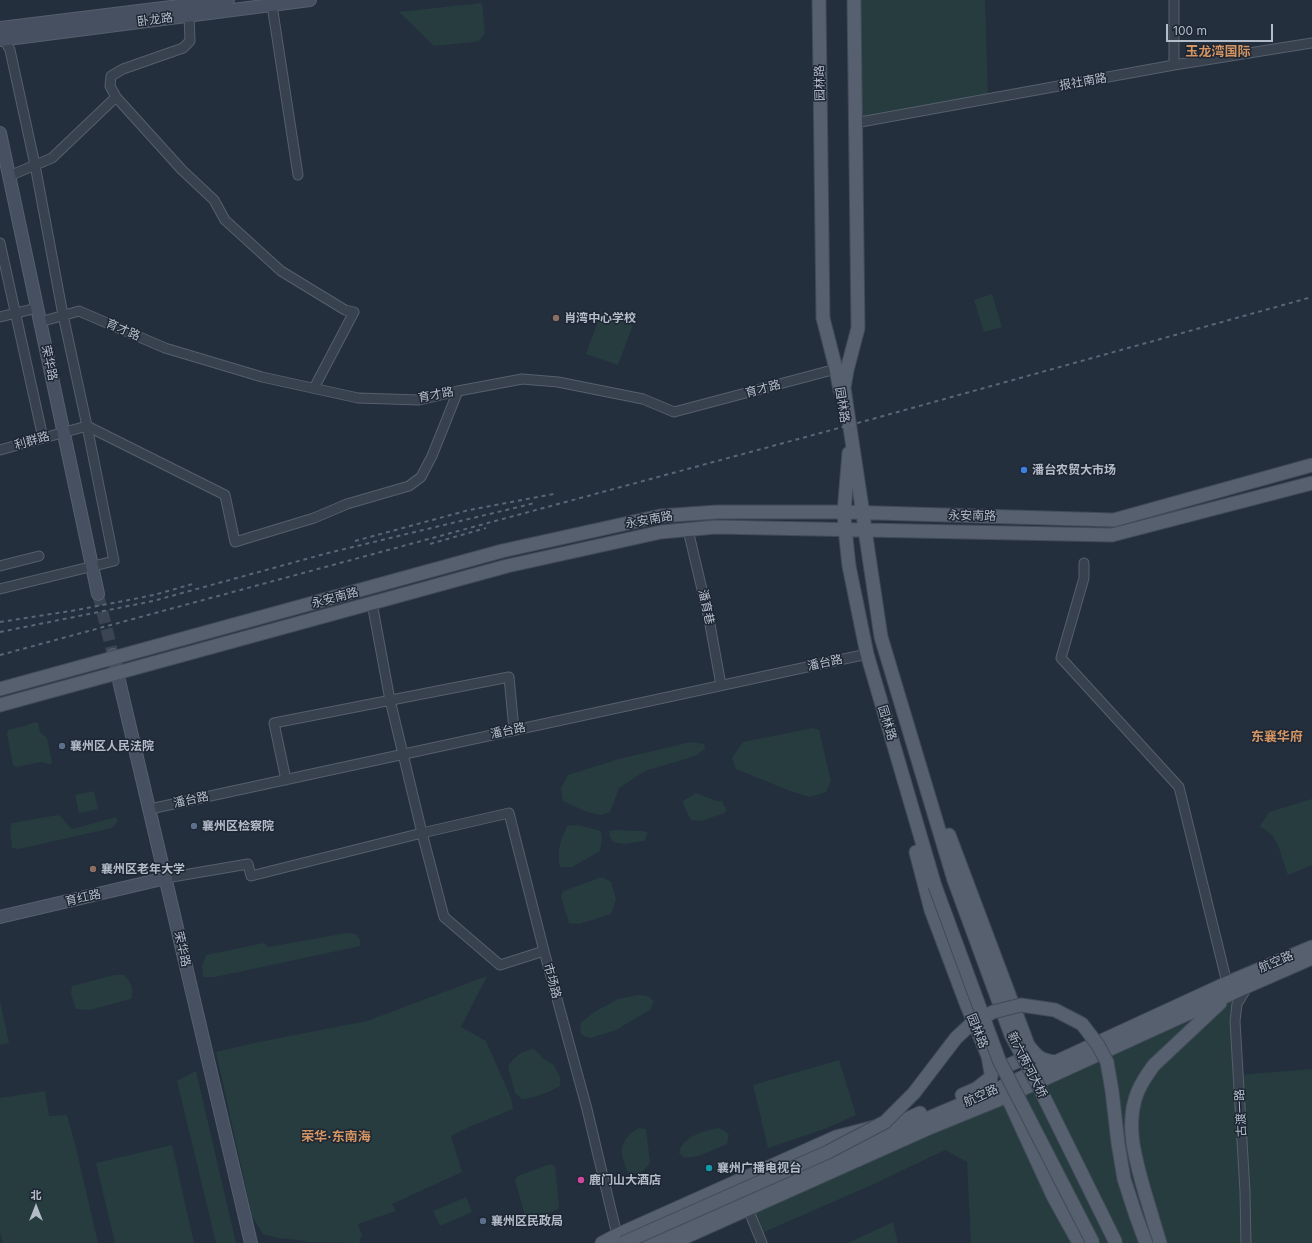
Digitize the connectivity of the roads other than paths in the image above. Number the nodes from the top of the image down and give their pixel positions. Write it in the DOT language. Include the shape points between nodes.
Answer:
graph roads {
  1 [pos="228,0"];
  2 [pos="310,0"];
  3 [pos="820,0"];
  4 [pos="854,0"];
  5 [pos="1174,0"];
  6 [pos="272,5"];
  7 [pos="189,16"];
  8 [pos="1,36"];
  9 [pos="1312,43"];
  10 [pos="1174,65"];
  11 [pos="116,97"];
  12 [pos="855,123"];
  13 [pos="0,133"];
  14 [pos="35,165"];
  15 [pos="298,175"];
  16 [pos="9,176"];
  17 [pos="0,243"];
  18 [pos="37,308"];
  19 [pos="15,313"];
  20 [pos="63,316"];
  21 [pos="0,317"];
  22 [pos="40,322"];
  23 [pos="836,369"];
  24 [pos="314,388"];
  25 [pos="458,391"];
  26 [pos="87,426"];
  27 [pos="64,432"];
  28 [pos="43,438"];
  29 [pos="3,447"];
  30 [pos="1312,466"];
  31 [pos="1312,483"];
  32 [pos="844,512"];
  33 [pos="863,514"];
  34 [pos="845,529"];
  35 [pos="688,530"];
  36 [pos="865,530"];
  37 [pos="38,556"];
  38 [pos="1084,563"];
  39 [pos="0,566"];
  40 [pos="92,566"];
  41 [pos="0,589"];
  42 [pos="98,594"];
  43 [pos="372,603"];
  44 [pos="867,654"];
  45 [pos="114,657"];
  46 [pos="118,673"];
  47 [pos="721,685"];
  48 [pos="0,690"];
  49 [pos="390,700"];
  50 [pos="0,705"];
  51 [pos="514,730"];
  52 [pos="403,754"];
  53 [pos="286,780"];
  54 [pos="930,799"];
  55 [pos="911,803"];
  56 [pos="150,809"];
  57 [pos="422,833"];
  58 [pos="166,878"];
  59 [pos="954,880"];
  60 [pos="935,886"];
  61 [pos="0,917"];
  62 [pos="1312,947"];
  63 [pos="544,951"];
  64 [pos="1312,958"];
  65 [pos="1248,986"];
  66 [pos="1229,988"];
  67 [pos="1029,1046"];
  68 [pos="1055,1062"];
  69 [pos="990,1071"];
  70 [pos="981,1096"];
  71 [pos="1007,1096"];
  72 [pos="748,1209"];
  73 [pos="620,1239"];
  74 [pos="251,1243"];
  75 [pos="602,1243"];
  76 [pos="649,1243"];
  77 [pos="672,1243"];
  78 [pos="762,1243"];
  79 [pos="1079,1243"];
  80 [pos="1093,1243"];
  81 [pos="1116,1243"];
  82 [pos="1146,1243"];
  83 [pos="1160,1243"];
  84 [pos="1246,1243"];
  1 -- 8 [label="main road, 卧龙路"];
  2 -- 6 [label="main road, 卧龙路"];
  3 -- 23 [label="main road, 园林路" via="823,318"];
  4 -- 12 [label="main road, 园林路"];
  5 -- 10 [label="street"];
  6 -- 7 [label="main road, 卧龙路"];
  6 -- 15 [label="street"];
  7 -- 8 [label="main road, 卧龙路"];
  7 -- 11 [label="street" via="190,41 183,48 123,69 111,76 110,86"];
  8 -- 14 [label="street" via="10,50"];
  9 -- 10 [label="street, 报社南路"];
  10 -- 12 [label="street, 报社南路"];
  11 -- 14 [label="street" via="52,158"];
  11 -- 24 [label="street" via="182,170 214,200 225,220 281,271 345,310 354,312"];
  12 -- 33 [label="main road, 园林路" via="858,328 844,388"];
  13 -- 16 [label="main road, 荣华路"];
  14 -- 16 [label="street"];
  14 -- 20 [label="street"];
  16 -- 18 [label="main road, 荣华路"];
  17 -- 19 [label="street"];
  18 -- 19 [label="street"];
  18 -- 22 [label="main road, 荣华路"];
  19 -- 21 [label="street"];
  19 -- 28 [label="street"];
  20 -- 22 [label="street, 育才路"];
  20 -- 24 [label="street, 育才路" via="79,311 165,348 262,377"];
  20 -- 26 [label="street"];
  22 -- 27 [label="main road, 荣华路"];
  23 -- 25 [label="street, 育才路" via="674,412 644,399 558,382 522,379"];
  23 -- 32 [label="main road, 园林路" via="849,453"];
  24 -- 25 [label="street, 育才路" via="358,398 419,400"];
  25 -- 26 [label="street" via="432,456 422,477 415,482 347,504 314,518 235,542 226,495"];
  26 -- 27 [label="street, 利群路"];
  26 -- 40 [label="street" via="114,561"];
  27 -- 28 [label="street, 利群路"];
  27 -- 40 [label="main road, 荣华路"];
  28 -- 29 [label="street, 利群路"];
  30 -- 33 [label="main road, 永安南路" via="1114,520"];
  31 -- 36 [label="main road, 永安南路" via="1112,535"];
  32 -- 33 [label="main road, 永安南路"];
  32 -- 34 [label="main road, 园林路"];
  32 -- 45 [label="main road, 永安南路" via="717,512 660,516 502,551"];
  33 -- 36 [label="main road, 园林路"];
  34 -- 35 [label="main road, 永安南路" via="716,527"];
  34 -- 36 [label="main road, 永安南路"];
  34 -- 44 [label="main road, 园林路" via="849,566"];
  35 -- 43 [label="main road, 永安南路" via="662,532 514,564"];
  35 -- 47 [label="street, 潘育巷" via="709,619"];
  36 -- 54 [label="main road, 园林路" via="881,637"];
  37 -- 39 [label="street"];
  38 -- 66 [label="street" via="1084,578 1061,658 1179,787"];
  40 -- 41 [label="street"];
  40 -- 42 [label="main road, 荣华路"];
  43 -- 46 [label="main road, 永安南路"];
  43 -- 49 [label="street"];
  44 -- 47 [label="street, 潘台路"];
  44 -- 55 [label="main road, 园林路"];
  45 -- 46 [label="main road, 荣华路"];
  45 -- 48 [label="main road, 永安南路"];
  46 -- 50 [label="main road, 永安南路"];
  46 -- 56 [label="main road, 荣华路"];
  47 -- 51 [label="street, 潘台路"];
  49 -- 51 [label="street" via="509,677"];
  49 -- 52 [label="street"];
  49 -- 53 [label="street" via="274,723"];
  51 -- 52 [label="street, 潘台路"];
  52 -- 53 [label="street, 潘台路"];
  52 -- 57 [label="street"];
  53 -- 56 [label="street, 潘台路"];
  54 -- 59 [label="main road, 园林路"];
  54 -- 67 [label="main road, 园林路" via="938,808"];
  55 -- 60 [label="main road, 园林路"];
  55 -- 69 [label="main road, 园林路" via="912,837 932,910 988,1056"];
  56 -- 58 [label="main road, 荣华路"];
  57 -- 58 [label="street" via="251,876 248,864"];
  57 -- 63 [label="street" via="444,917 500,965"];
  57 -- 63 [label="street, 市场路" via="509,813"];
  58 -- 61 [label="main road, 育红路"];
  58 -- 74 [label="main road, 荣华路"];
  59 -- 81 [label="main road, 新六两河大桥, bridge" via="1011,1034"];
  60 -- 80 [label="main road, 新六两河大桥, bridge" via="999,1060"];
  62 -- 66 [label="main road, 航空路"];
  63 -- 73 [label="street, 市场路"];
  64 -- 65 [label="main road, 航空路"];
  65 -- 66 [label="main road, 航空路"];
  65 -- 84 [label="street, 古渡一路" via="1237,1004 1236,1021"];
  66 -- 68 [label="main road, 航空路"];
  66 -- 71 [label="main road, 航空路"];
  66 -- 83 [label="main road" via="1154,1065 1137,1092 1132,1127 1135,1156"];
  67 -- 68 [label="main road, 园林路" via="1036,1056"];
  67 -- 69 [label="main road" via="1026,1057"];
  68 -- 70 [label="main road, 航空路"];
  69 -- 70 [label="main road" via="989,1088"];
  69 -- 73 [label="main road" via="976,1089 909,1118 836,1137"];
  70 -- 76 [label="main road, 航空路"];
  71 -- 72 [label="main road, 航空路"];
  71 -- 79 [label="main road" via="1053,1196"];
  72 -- 77 [label="main road, 航空路"];
  72 -- 78 [label="street"];
  73 -- 75 [label="main road"];
  73 -- 82 [label="main road, bridge" via="828,1152 885,1122 914,1093 956,1038 971,1024 993,1012 1021,1005 1055,1010 1082,1024 1108,1062 1124,1179"];
}
